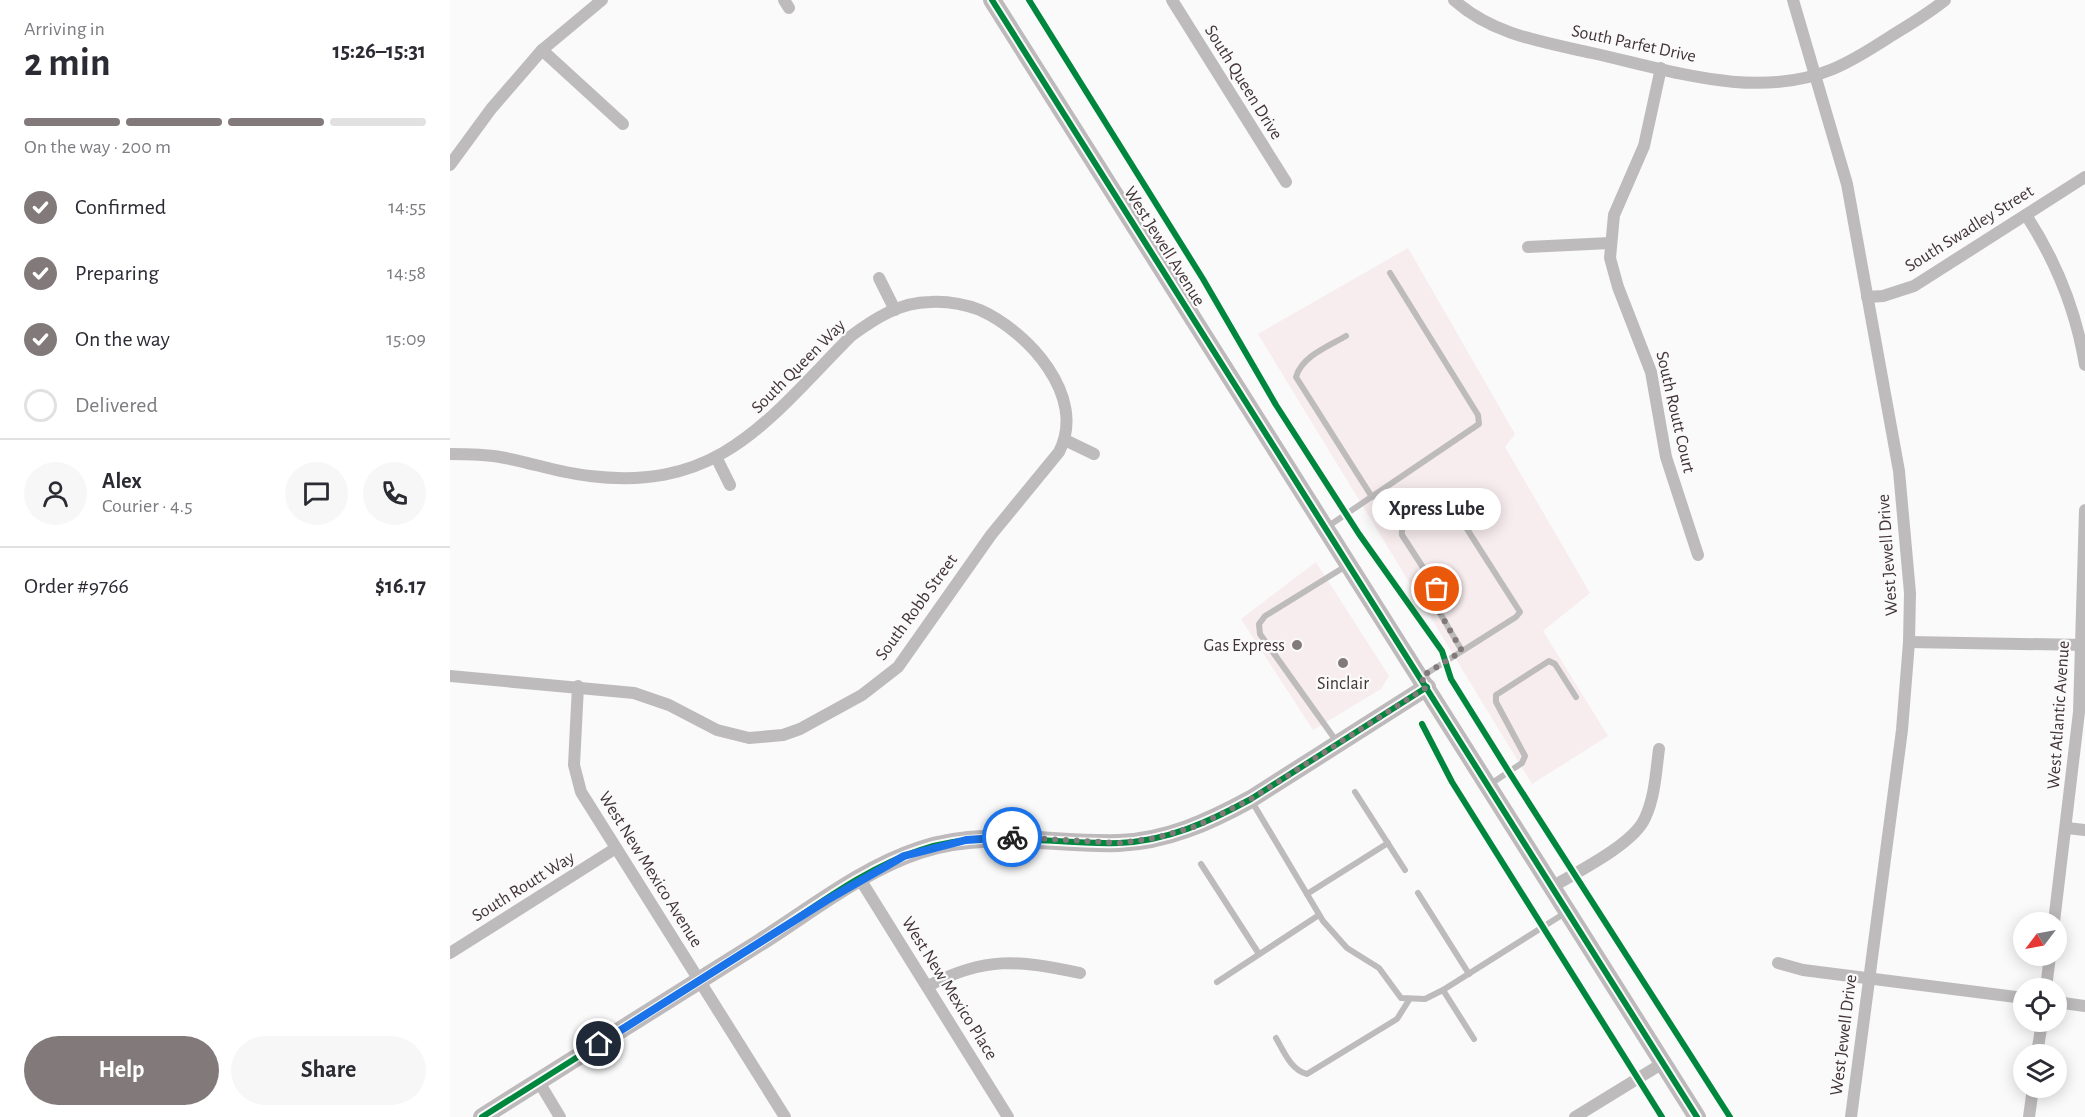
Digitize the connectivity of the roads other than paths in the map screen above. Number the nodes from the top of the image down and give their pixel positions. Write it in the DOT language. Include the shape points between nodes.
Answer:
graph roads {
  1 [pos="602,0"];
  2 [pos="992,0"];
  3 [pos="1172,0"];
  4 [pos="1454,0"];
  5 [pos="1793,0"];
  6 [pos="1945,0"];
  7 [pos="542,50"];
  8 [pos="1661,68"];
  9 [pos="1815,75"];
  10 [pos="623,124"];
  11 [pos="450,165"];
  12 [pos="2085,177"];
  13 [pos="1286,182"];
  14 [pos="2026,214"];
  15 [pos="1610,243"];
  16 [pos="1528,247"];
  17 [pos="1390,273"];
  18 [pos="879,278"];
  19 [pos="1867,297"];
  20 [pos="895,310"];
  21 [pos="1346,336"];
  22 [pos="2085,365"];
  23 [pos="1065,440"];
  24 [pos="450,454"];
  25 [pos="1094,454"];
  26 [pos="716,457"];
  27 [pos="730,485"];
  28 [pos="1372,497"];
  29 [pos="2085,510"];
  30 [pos="1326,527"];
  31 [pos="1698,555"];
  32 [pos="1350,564"];
  33 [pos="1909,642"];
  34 [pos="2083,645"];
  35 [pos="1462,651"];
  36 [pos="450,676"];
  37 [pos="1424,682"];
  38 [pos="578,686"];
  39 [pos="1575,697"];
  40 [pos="1339,744"];
  41 [pos="1659,749"];
  42 [pos="1488,785"];
  43 [pos="1355,792"];
  44 [pos="1251,799"];
  45 [pos="2067,828"];
  46 [pos="2085,830"];
  47 [pos="1388,843"];
  48 [pos="616,848"];
  49 [pos="1201,864"];
  50 [pos="1405,870"];
  51 [pos="860,879"];
  52 [pos="1552,887"];
  53 [pos="1418,893"];
  54 [pos="1307,894"];
  55 [pos="1568,911"];
  56 [pos="2055,912"];
  57 [pos="1319,915"];
  58 [pos="450,953"];
  59 [pos="1259,954"];
  60 [pos="1778,963"];
  61 [pos="1080,973"];
  62 [pos="1469,974"];
  63 [pos="1868,978"];
  64 [pos="699,981"];
  65 [pos="1217,982"];
  66 [pos="928,986"];
  67 [pos="1443,990"];
  68 [pos="2013,997"];
  69 [pos="1409,1000"];
  70 [pos="2067,1004"];
  71 [pos="2085,1006"];
  72 [pos="1276,1038"];
  73 [pos="1474,1039"];
  74 [pos="1663,1063"];
  75 [pos="538,1082"];
  76 [pos="2032,1098"];
  77 [pos="482,1117"];
  78 [pos="560,1117"];
  79 [pos="785,1117"];
  80 [pos="1008,1117"];
  81 [pos="1575,1117"];
  82 [pos="1697,1117"];
  83 [pos="1851,1117"];
  84 [pos="2029,1117"];
  1 -- 7 [label="street"];
  2 -- 30 [label="main road, West Jewell Avenue"];
  3 -- 13 [label="street, South Queen Drive"];
  4 -- 8 [label="street, South Parfet Drive" via="1508,33"];
  5 -- 9 [label="street, West Jewell Drive"];
  6 -- 9 [label="street" via="1855,58"];
  7 -- 10 [label="street"];
  7 -- 11 [label="street" via="490,109"];
  8 -- 9 [label="street, South Parfet Drive" via="1749,83"];
  8 -- 15 [label="street, South Routt Court" via="1644,146 1616,206"];
  9 -- 19 [label="street, West Jewell Drive" via="1848,184"];
  12 -- 14 [label="street, South Swadley Street"];
  14 -- 19 [label="street, South Swadley Street" via="1914,285"];
  14 -- 22 [label="street" via="2062,282"];
  15 -- 16 [label="street"];
  15 -- 31 [label="street, South Routt Court" via="1613,272 1651,372 1666,457"];
  17 -- 28 [label="lane" via="1478,415 1479,424"];
  18 -- 20 [label="street"];
  19 -- 33 [label="street, West Jewell Drive" via="1903,502 1910,593"];
  20 -- 23 [label="street, South Queen Way" via="928,302 962,304 1009,327 1035,352 1056,384 1065,413"];
  20 -- 26 [label="street, South Queen Way" via="851,336 758,431"];
  21 -- 28 [label="lane" via="1306,360 1296,376"];
  23 -- 25 [label="street"];
  23 -- 38 [label="street, South Robb Street" via="985,543 898,667 880,683 816,722 783,735 749,738 717,730 653,699"];
  24 -- 26 [label="street, South Queen Way" via="483,454 572,474 622,478 675,471"];
  26 -- 27 [label="street"];
  28 -- 30 [label="lane"];
  29 -- 34 [label="street, West Atlantic Avenue"];
  30 -- 32 [label="main road, West Jewell Avenue"];
  32 -- 37 [label="main road, West Jewell Avenue"];
  32 -- 40 [label="lane" via="1264,616 1259,624 1260,634"];
  33 -- 34 [label="street"];
  33 -- 63 [label="street, West Jewell Drive" via="1902,730"];
  34 -- 45 [label="street, West Atlantic Avenue"];
  35 -- 35 [label="lane" via="1520,612 1451,504 1443,502 1433,504 1401,529 1437,589 1437,608"];
  35 -- 37 [label="lane"];
  36 -- 38 [label="street, South Robb Street"];
  37 -- 40 [label="main road"];
  37 -- 42 [label="main road, West Jewell Avenue"];
  38 -- 48 [label="street, West New Mexico Avenue" via="576,779 590,810"];
  39 -- 42 [label="lane" via="1555,664 1549,661 1496,695 1496,702 1525,756 1522,763"];
  40 -- 44 [label="main road"];
  41 -- 52 [label="street" via="1650,805 1642,824 1630,837"];
  42 -- 52 [label="main road, West Jewell Avenue"];
  43 -- 47 [label="lane"];
  44 -- 51 [label="main road" via="1197,826 1156,838 1120,843 1012,837 966,840 904,856"];
  44 -- 54 [label="lane"];
  45 -- 46 [label="street"];
  45 -- 56 [label="street, West Atlantic Avenue"];
  47 -- 50 [label="lane"];
  47 -- 54 [label="lane"];
  48 -- 58 [label="street, South Routt Way"];
  48 -- 64 [label="street, West New Mexico Avenue"];
  49 -- 59 [label="lane"];
  51 -- 64 [label="main road"];
  51 -- 66 [label="street, West New Mexico Place"];
  52 -- 55 [label="main road, West Jewell Avenue"];
  53 -- 62 [label="lane"];
  54 -- 57 [label="lane"];
  55 -- 62 [label="lane"];
  55 -- 74 [label="main road, West Jewell Avenue"];
  57 -- 59 [label="lane"];
  57 -- 69 [label="lane" via="1347,948 1379,968 1401,998"];
  59 -- 65 [label="lane"];
  60 -- 63 [label="street"];
  61 -- 66 [label="street" via="996,963 961,970"];
  62 -- 67 [label="lane"];
  63 -- 68 [label="street"];
  63 -- 83 [label="street, West Jewell Drive"];
  64 -- 75 [label="main road"];
  64 -- 79 [label="street, West New Mexico Avenue"];
  66 -- 80 [label="street, West New Mexico Place"];
  67 -- 69 [label="lane" via="1425,999"];
  67 -- 73 [label="lane"];
  69 -- 72 [label="lane" via="1397,1019 1307,1074 1293,1066"];
  70 -- 71 [label="street"];
  74 -- 81 [label="street"];
  74 -- 82 [label="main road, West Jewell Avenue"];
  75 -- 77 [label="main road"];
  75 -- 78 [label="street"];
  76 -- 84 [label="street"];
}
